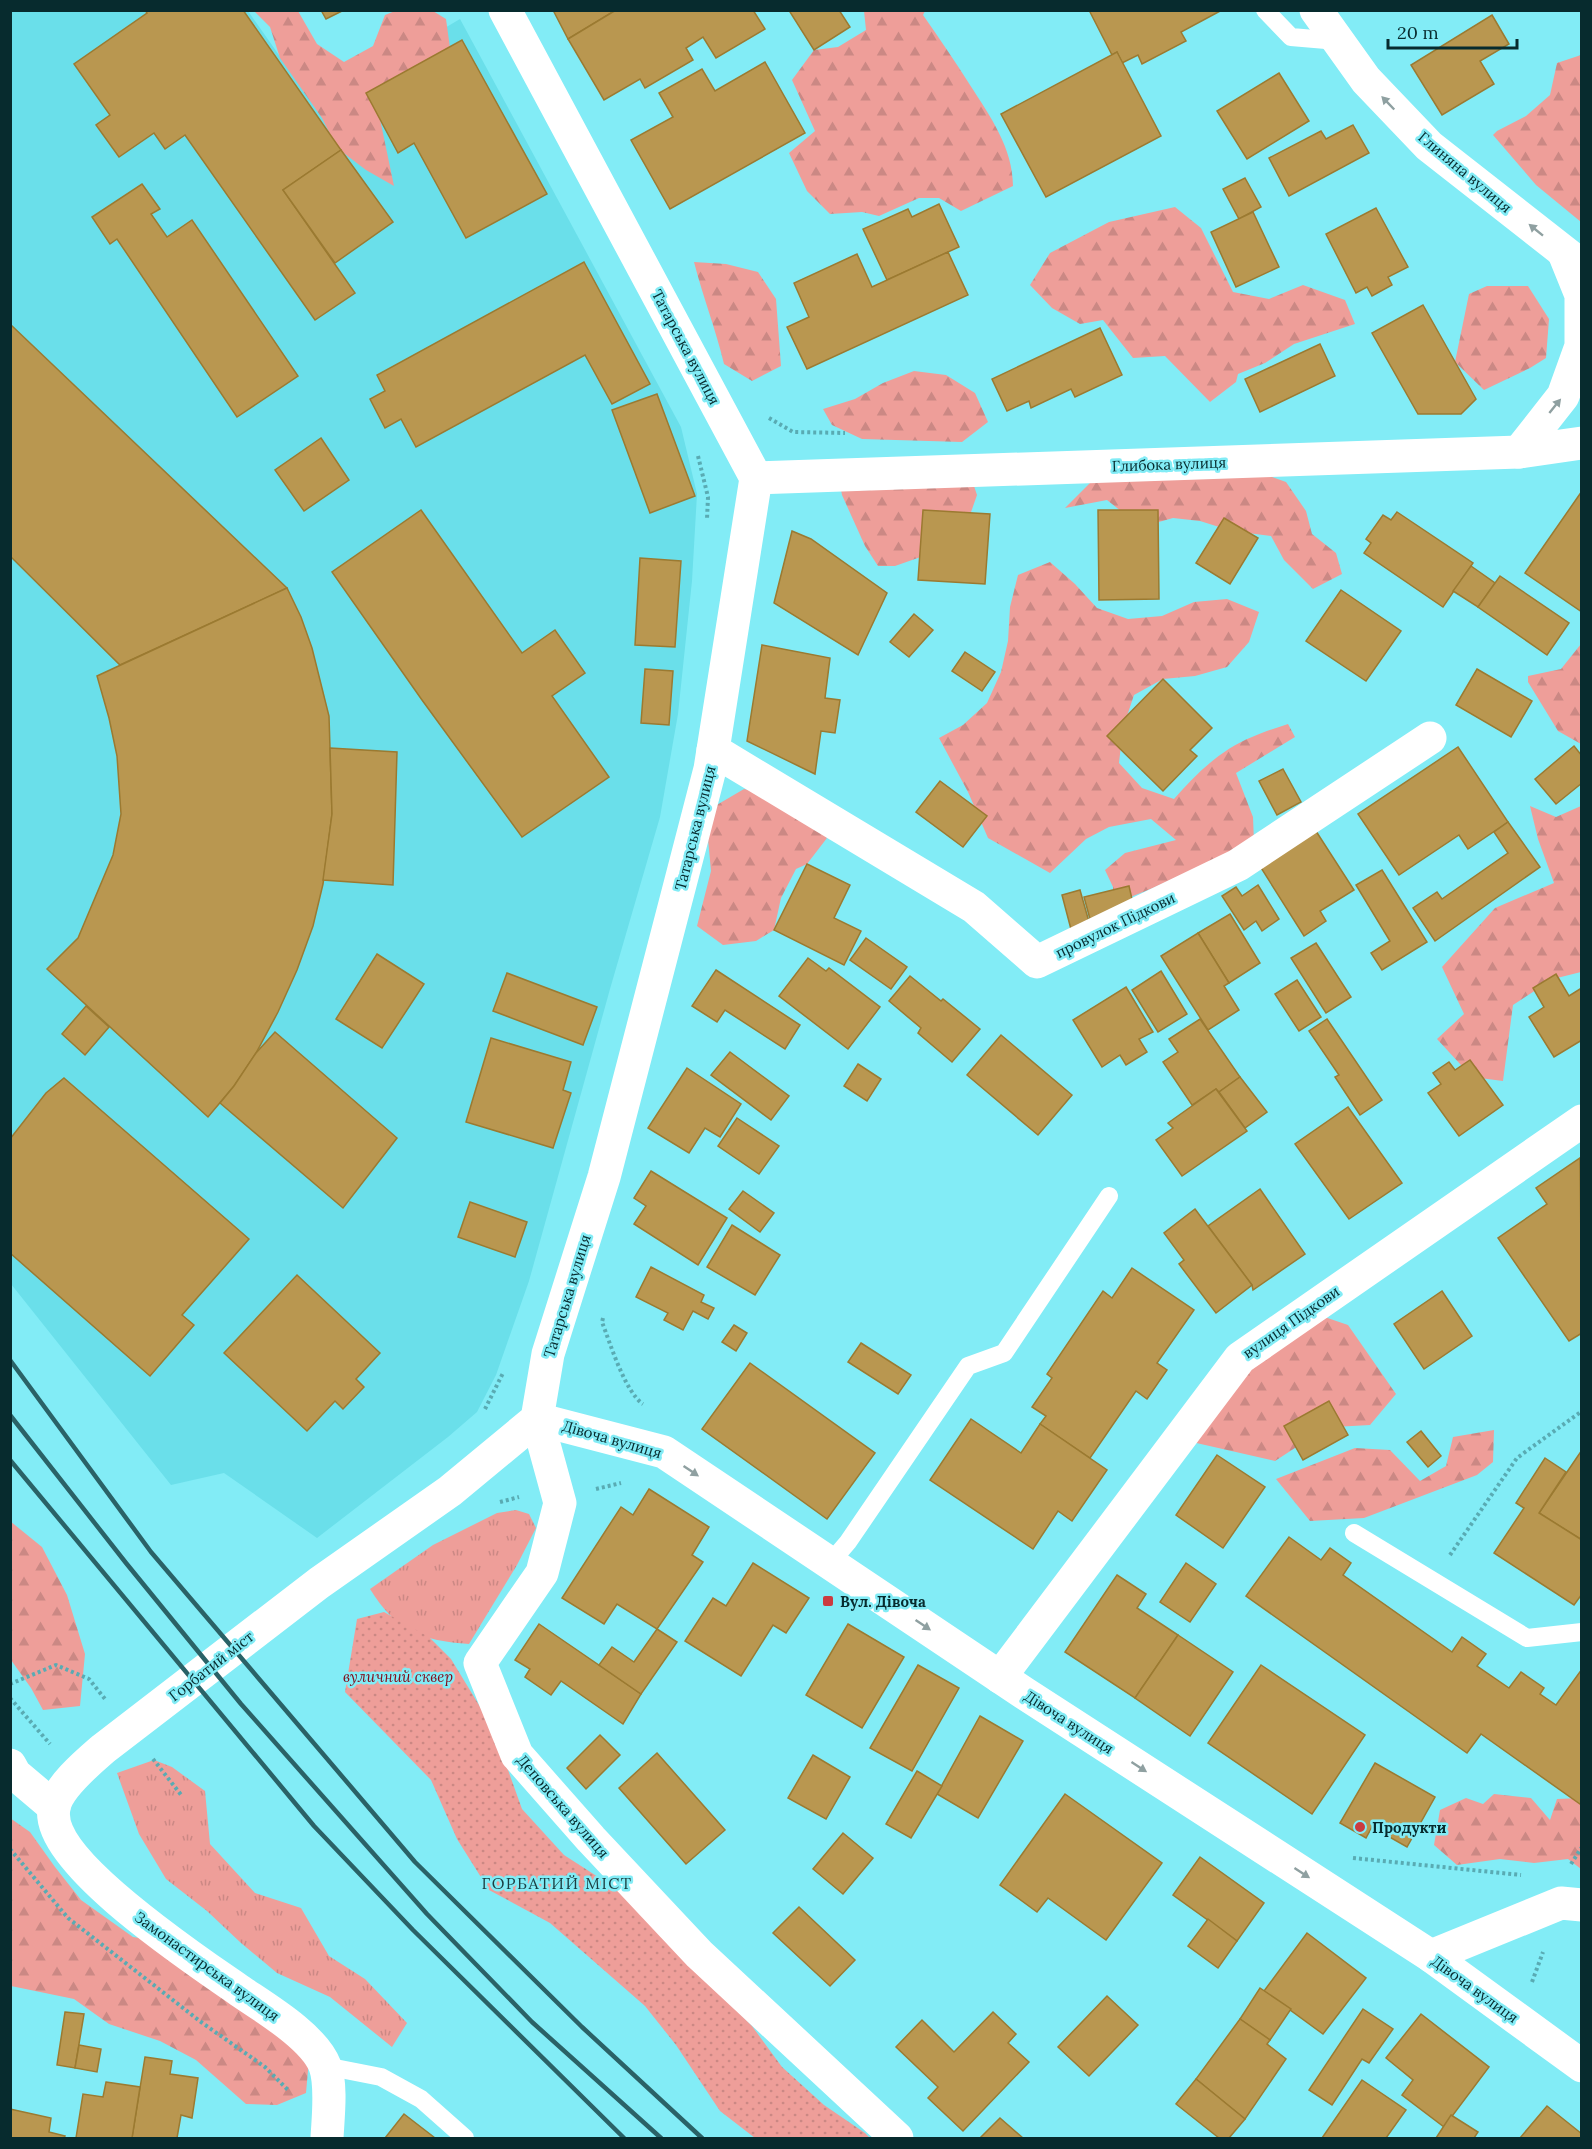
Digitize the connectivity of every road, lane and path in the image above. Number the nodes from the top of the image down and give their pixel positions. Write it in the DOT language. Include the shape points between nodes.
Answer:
graph roads {
  1 [pos="505,10"];
  2 [pos="1316,10"];
  3 [pos="1266,18"];
  4 [pos="1338,41"];
  5 [pos="1573,260"];
  6 [pos="792,432"];
  7 [pos="849,433"];
  8 [pos="1581,443"];
  9 [pos="695,447"];
  10 [pos="1519,452"];
  11 [pos="756,478"];
  12 [pos="706,529"];
  13 [pos="1430,738"];
  14 [pos="713,750"];
  15 [pos="1581,1120"];
  16 [pos="1109,1196"];
  17 [pos="603,1312"];
  18 [pos="505,1367"];
  19 [pos="645,1406"];
  20 [pos="1581,1411"];
  21 [pos="482,1414"];
  22 [pos="537,1419"];
  23 [pos="1354,1533"];
  24 [pos="830,1563"];
  25 [pos="1432,1581"];
  26 [pos="1581,1632"];
  27 [pos="1000,1677"];
  28 [pos="10,1698"];
  29 [pos="51,1746"];
  30 [pos="10,1765"];
  31 [pos="54,1807"];
  32 [pos="10,1849"];
  33 [pos="1581,1905"];
  34 [pos="1431,1956"];
  35 [pos="325,2066"];
  36 [pos="1581,2066"];
  37 [pos="291,2093"];
  38 [pos="327,2139"];
  39 [pos="465,2139"];
  40 [pos="897,2139"];
  1 -- 11 [label="street, Татарська вулиця"];
  2 -- 4 [label="street, Глиняна вулиця"];
  3 -- 4 [label="lane" via="1291,37"];
  5 -- 4 [label="street, Глиняна вулиця, one-way" via="1429,146 1366,80"];
  10 -- 5 [label="street, one-way" via="1563,396 1581,346 1581,295"];
  6 -- 7 [label="path"];
  8 -- 10 [label="street, Глибока вулиця"];
  9 -- 12 [label="path" via="708,497"];
  10 -- 11 [label="street, Глибока вулиця"];
  11 -- 14 [label="street, Татарська вулиця"];
  13 -- 14 [label="street, провулок Підкови" via="1238,865 1037,962 974,907"];
  14 -- 22 [label="street, Татарська вулиця" via="604,1177 548,1354"];
  15 -- 27 [label="street, вулиця Підкови" via="1240,1358"];
  16 -- 24 [label="lane" via="1004,1353 968,1366"];
  17 -- 19 [label="path" via="602,1322 614,1356 635,1399"];
  18 -- 21 [label="path"];
  20 -- 25 [label="path" via="1517,1458"];
  22 -- 24 [label="street, Дівоча вулиця, one-way" via="664,1452"];
  22 -- 31 [label="street, Горбатий міст" via="450,1491 319,1583 103,1749 65,1786"];
  22 -- 40 [label="street, Деповська вулиця" via="560,1503 542,1573 480,1663 517,1755 699,1954"];
  23 -- 25 [label="lane"];
  24 -- 27 [label="street, Дівоча вулиця, one-way"];
  25 -- 26 [label="lane" via="1527,1638"];
  27 -- 34 [label="street, Дівоча вулиця, one-way"];
  28 -- 29 [label="path"];
  30 -- 31 [label="street"];
  31 -- 35 [label="street, Замонастирська вулиця" via="55,1827 84,1868 182,1951 309,2042"];
  32 -- 37 [label="path" via="68,1918 265,2067"];
  33 -- 34 [label="street" via="1561,1903"];
  34 -- 36 [label="street, Дівоча вулиця"];
  35 -- 38 [label="street, Замонастирська вулиця" via="329,2097"];
  35 -- 39 [label="lane" via="381,2077 421,2099"];
}
